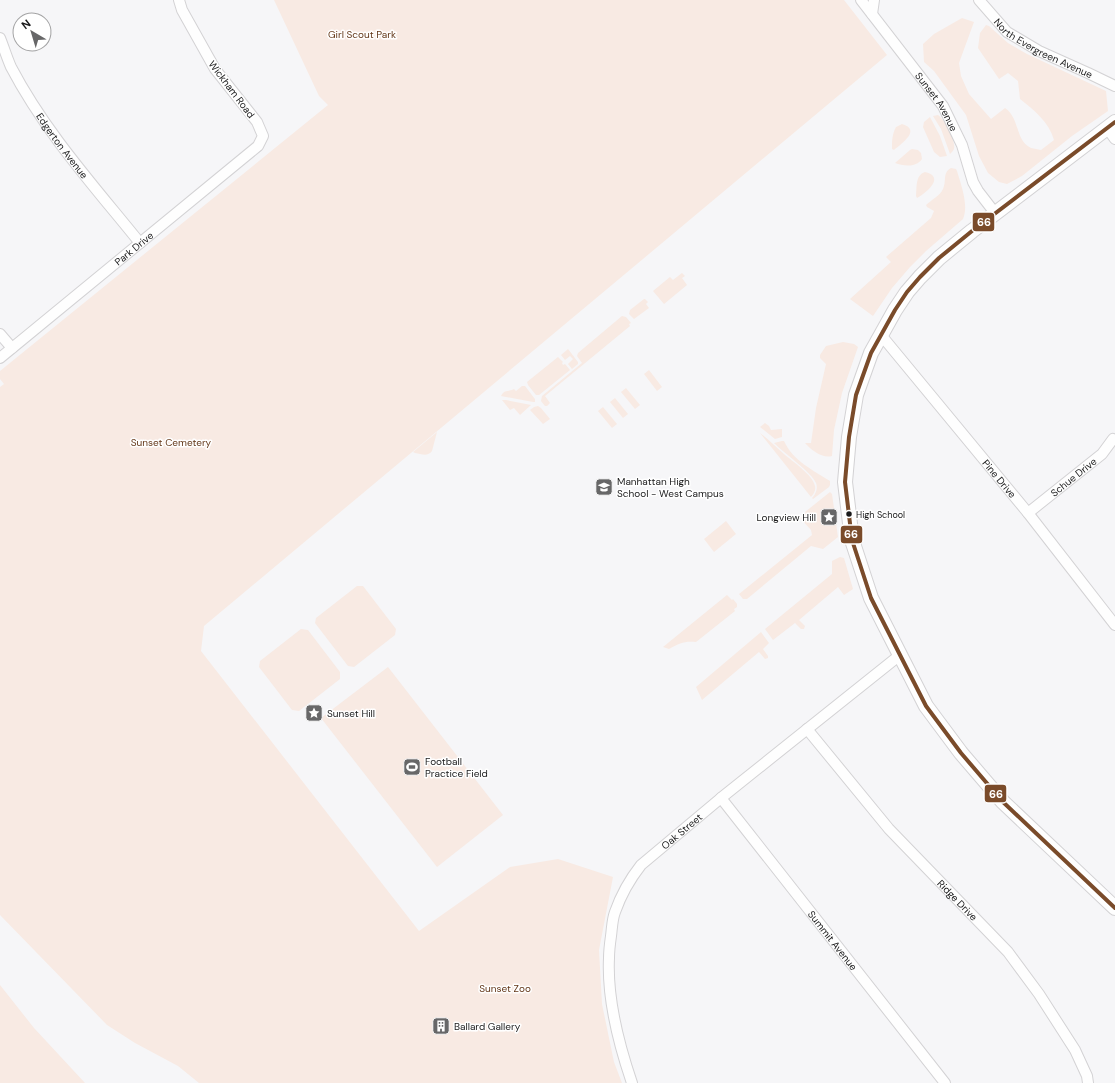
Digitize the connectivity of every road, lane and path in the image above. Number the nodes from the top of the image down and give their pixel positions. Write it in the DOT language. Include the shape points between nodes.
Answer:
graph roads {
  1 [pos="179,0"];
  2 [pos="861,0"];
  3 [pos="874,0"];
  4 [pos="979,0"];
  5 [pos="872,14"];
  6 [pos="0,38"];
  7 [pos="1115,86"];
  8 [pos="1112,130"];
  9 [pos="263,136"];
  10 [pos="995,213"];
  11 [pos="140,243"];
  12 [pos="0,334"];
  13 [pos="881,335"];
  14 [pos="12,348"];
  15 [pos="0,358"];
  16 [pos="1115,440"];
  17 [pos="1028,513"];
  18 [pos="1115,625"];
  19 [pos="900,655"];
  20 [pos="807,729"];
  21 [pos="721,798"];
  22 [pos="1115,908"];
  23 [pos="632,1083"];
  24 [pos="946,1083"];
  25 [pos="1088,1083"];
  1 -- 9 [label="street, Wickham Road" via="215,69 257,122"];
  2 -- 5 [label="street, Sunset Avenue"];
  3 -- 5 [label="street"];
  4 -- 7 [label="street, North Evergreen Avenue" via="1007,32 1039,51"];
  5 -- 10 [label="street, Sunset Avenue" via="943,106 962,145 973,182"];
  6 -- 11 [label="street, Edgerton Avenue" via="18,79 54,137"];
  8 -- 10 [label="street"];
  9 -- 11 [label="street, Park Drive" via="258,146"];
  10 -- 13 [label="street" via="946,252 920,277 907,292"];
  11 -- 14 [label="street, Park Drive"];
  12 -- 14 [label="street"];
  13 -- 17 [label="street, Pine Drive"];
  13 -- 19 [label="street" via="871,353 856,395 845,482 852,540 871,598"];
  14 -- 15 [label="street, Park Drive"];
  16 -- 17 [label="street, Schue Drive" via="1113,439 1102,454"];
  17 -- 18 [label="street, Pine Drive"];
  19 -- 20 [label="street, Oak Street"];
  19 -- 22 [label="street" via="926,706 961,753 1003,802"];
  20 -- 21 [label="street, Oak Street"];
  20 -- 25 [label="street, Ridge Drive" via="889,829 1008,952 1075,1050"];
  21 -- 23 [label="street, Oak Street" via="641,865 624,890 614,914 609,958 610,988 620,1045"];
  21 -- 24 [label="street, Summit Avenue"];
}
